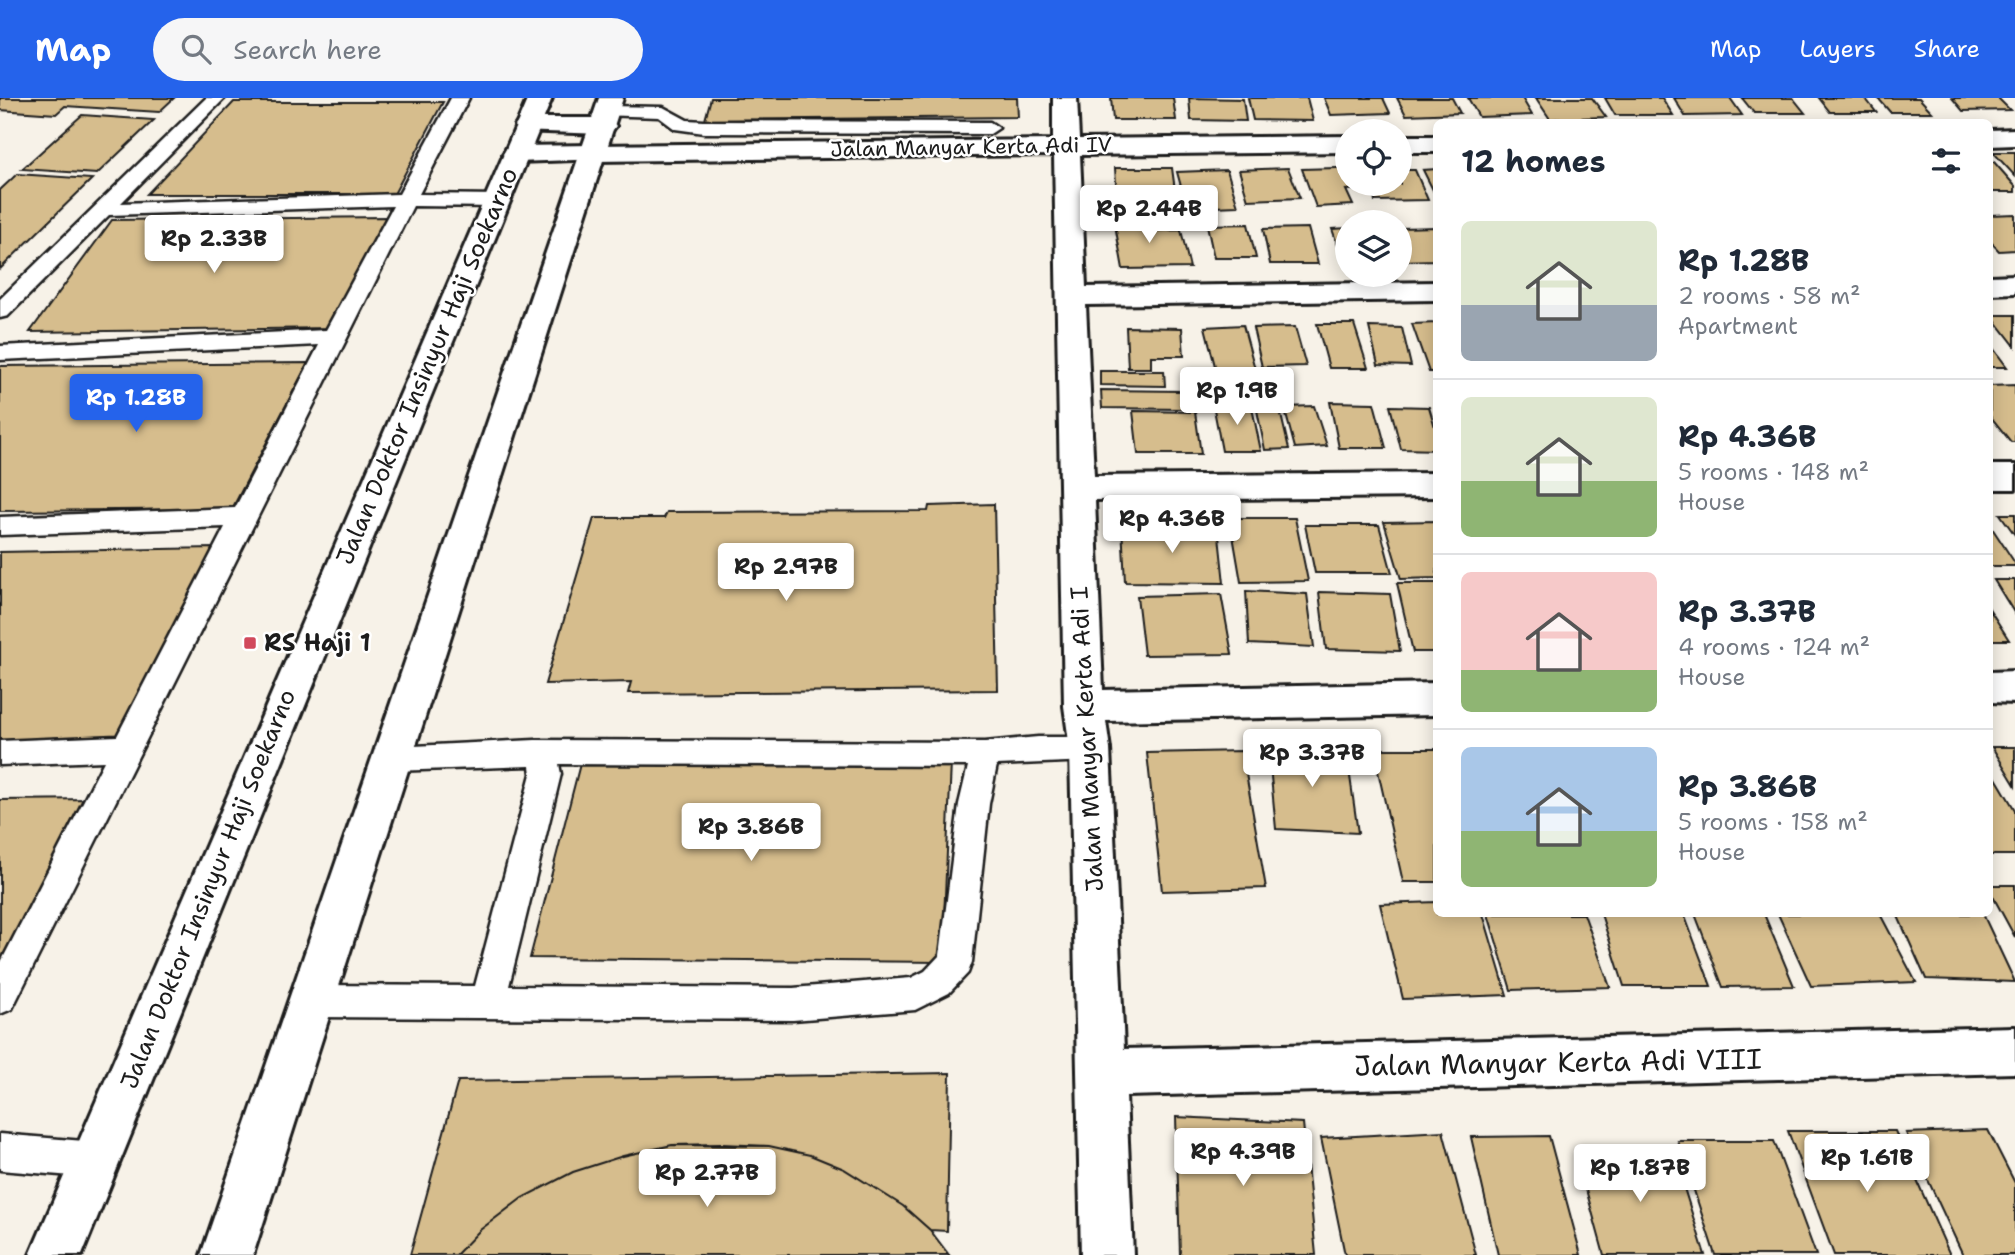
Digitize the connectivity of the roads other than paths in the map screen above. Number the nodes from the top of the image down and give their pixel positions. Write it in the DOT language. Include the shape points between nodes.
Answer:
graph roads {
  1 [pos="216,98"];
  2 [pos="460,98"];
  3 [pos="540,98"];
  4 [pos="1066,98"];
  5 [pos="604,122"];
  6 [pos="990,128"];
  7 [pos="2015,137"];
  8 [pos="1993,138"];
  9 [pos="522,140"];
  10 [pos="1335,144"];
  11 [pos="1412,144"];
  12 [pos="1433,144"];
  13 [pos="1068,146"];
  14 [pos="404,200"];
  15 [pos="499,201"];
  16 [pos="104,209"];
  17 [pos="2015,284"];
  18 [pos="1993,285"];
  19 [pos="1433,291"];
  20 [pos="1072,296"];
  21 [pos="0,311"];
  22 [pos="334,337"];
  23 [pos="0,354"];
  24 [pos="1993,477"];
  25 [pos="2015,477"];
  26 [pos="1433,485"];
  27 [pos="1076,488"];
  28 [pos="242,517"];
  29 [pos="0,526"];
  30 [pos="1993,687"];
  31 [pos="2015,687"];
  32 [pos="1433,699"];
  33 [pos="1084,706"];
  34 [pos="125,748"];
  35 [pos="1090,749"];
  36 [pos="535,752"];
  37 [pos="0,753"];
  38 [pos="985,754"];
  39 [pos="394,759"];
  40 [pos="0,998"];
  41 [pos="314,1001"];
  42 [pos="488,1002"];
  43 [pos="2015,1050"];
  44 [pos="1101,1073"];
  45 [pos="0,1152"];
  46 [pos="96,1160"];
  47 [pos="56,1255"];
  48 [pos="227,1255"];
  49 [pos="1107,1255"];
  1 -- 16 [label="lane"];
  2 -- 14 [label="lane"];
  3 -- 9 [label="street, Jalan Doktor Insinyur Haji Soekarno"];
  4 -- 13 [label="street, Jalan Manyar Kerta Adi I"];
  5 -- 6 [label="lane" via="663,112 682,125 705,127"];
  5 -- 9 [label="street, Jalan Manyar Kerta Adi IV"];
  5 -- 13 [label="street, Jalan Manyar Kerta Adi IV"];
  5 -- 39 [label="street"];
  7 -- 8 [label="street"];
  9 -- 15 [label="street, Jalan Doktor Insinyur Haji Soekarno"];
  10 -- 13 [label="street, Jalan Manyar Kerta Adi IV"];
  11 -- 12 [label="street"];
  13 -- 20 [label="street, Jalan Manyar Kerta Adi I"];
  14 -- 15 [label="lane"];
  14 -- 16 [label="lane"];
  14 -- 22 [label="lane"];
  15 -- 46 [label="street, Jalan Doktor Insinyur Haji Soekarno"];
  16 -- 21 [label="lane"];
  17 -- 18 [label="street"];
  19 -- 20 [label="street"];
  20 -- 27 [label="street, Jalan Manyar Kerta Adi I"];
  22 -- 23 [label="lane"];
  22 -- 28 [label="lane"];
  24 -- 25 [label="street"];
  26 -- 27 [label="street"];
  27 -- 33 [label="street, Jalan Manyar Kerta Adi I"];
  28 -- 29 [label="lane"];
  28 -- 34 [label="lane"];
  30 -- 31 [label="street"];
  32 -- 33 [label="street"];
  33 -- 35 [label="street, Jalan Manyar Kerta Adi I"];
  34 -- 37 [label="lane"];
  34 -- 40 [label="lane"];
  35 -- 38 [label="lane"];
  35 -- 44 [label="street, Jalan Manyar Kerta Adi I"];
  36 -- 38 [label="lane"];
  36 -- 39 [label="lane"];
  36 -- 42 [label="lane" via="544,761 546,774"];
  38 -- 42 [label="lane" via="974,804 956,962 937,982 915,994 793,1004"];
  39 -- 41 [label="street"];
  41 -- 42 [label="lane"];
  41 -- 48 [label="street"];
  43 -- 44 [label="street, Jalan Manyar Kerta Adi VIII"];
  44 -- 49 [label="street, Jalan Manyar Kerta Adi I"];
  45 -- 46 [label="lane"];
  46 -- 47 [label="street, Jalan Doktor Insinyur Haji Soekarno"];
}
